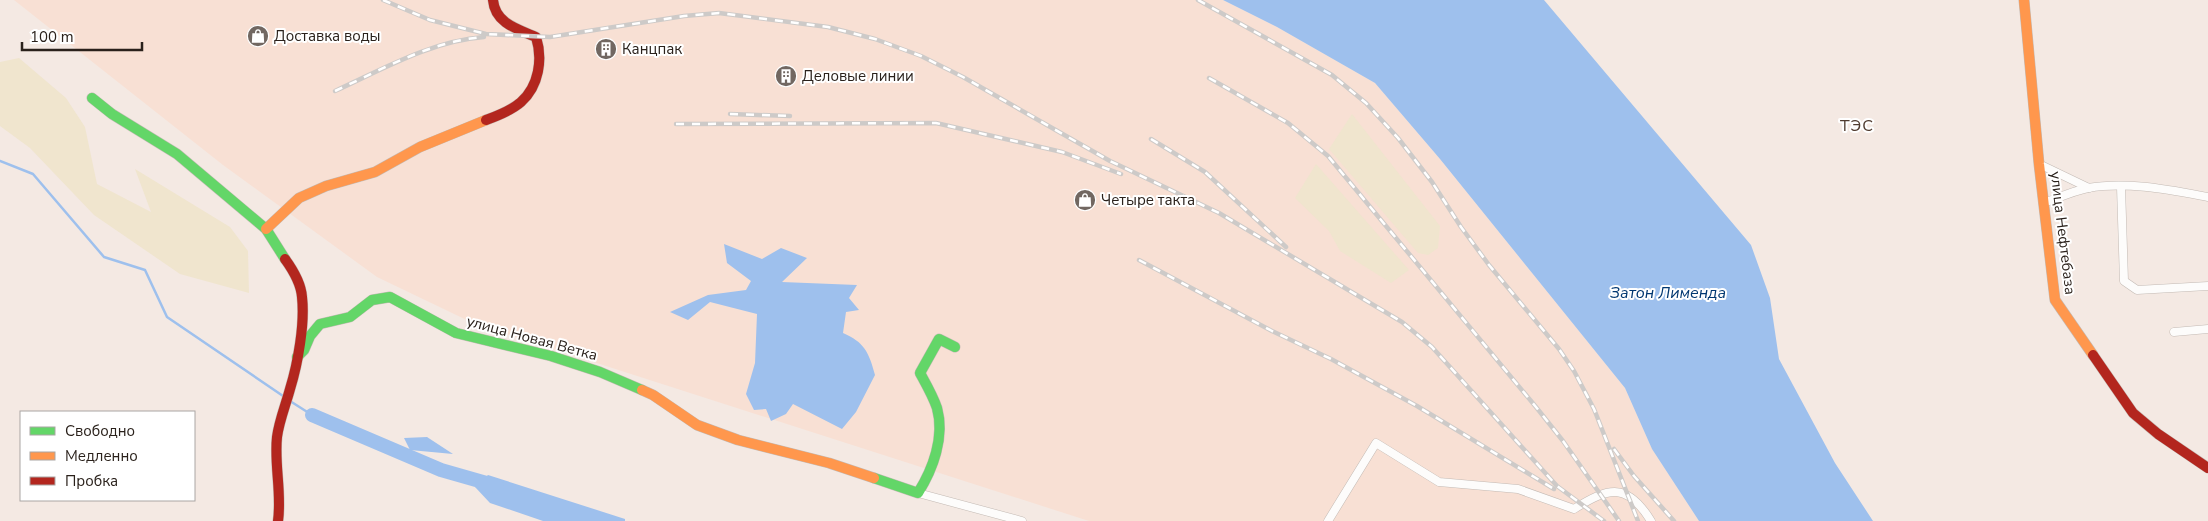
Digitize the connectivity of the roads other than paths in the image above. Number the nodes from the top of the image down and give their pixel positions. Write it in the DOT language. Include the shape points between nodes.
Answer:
graph roads {
  1 [pos="493,0"];
  2 [pos="2024,0"];
  3 [pos="92,98"];
  4 [pos="2039,164"];
  5 [pos="2121,186"];
  6 [pos="2089,188"];
  7 [pos="2208,197"];
  8 [pos="2044,203"];
  9 [pos="266,229"];
  10 [pos="2208,286"];
  11 [pos="2208,329"];
  12 [pos="2174,332"];
  13 [pos="955,347"];
  14 [pos="297,356"];
  15 [pos="2208,468"];
  16 [pos="918,493"];
  17 [pos="278,521"];
  18 [pos="1022,521"];
  19 [pos="1328,521"];
  20 [pos="1650,521"];
  1 -- 9 [label="street" via="492,10 499,20 536,37 538,43 540,66 521,102 496,116 420,147 375,172 326,186 300,198"];
  2 -- 4 [label="street, улица Нефтебаза"];
  3 -- 9 [label="street" via="176,154"];
  4 -- 6 [label="street"];
  4 -- 8 [label="street, улица Нефтебаза"];
  5 -- 6 [label="street"];
  5 -- 7 [label="street" via="2143,186"];
  5 -- 10 [label="street" via="2124,281 2137,290"];
  6 -- 8 [label="street"];
  8 -- 15 [label="street, улица Нефтебаза" via="2056,300 2133,412 2158,434"];
  9 -- 14 [label="street" via="295,274 302,296"];
  11 -- 12 [label="street"];
  13 -- 16 [label="street" via="939,339 920,374 938,409 939,438"];
  14 -- 16 [label="street, улица Новая Ветка" via="320,324 350,317 372,300 390,297 456,333 552,356 654,394 697,426 829,463"];
  14 -- 17 [label="street" via="274,458 280,507"];
  16 -- 18 [label="street, улица Новая Ветка"];
  19 -- 20 [label="street" via="1376,443 1439,482 1518,489 1574,509 1615,491 1638,502"];
}
